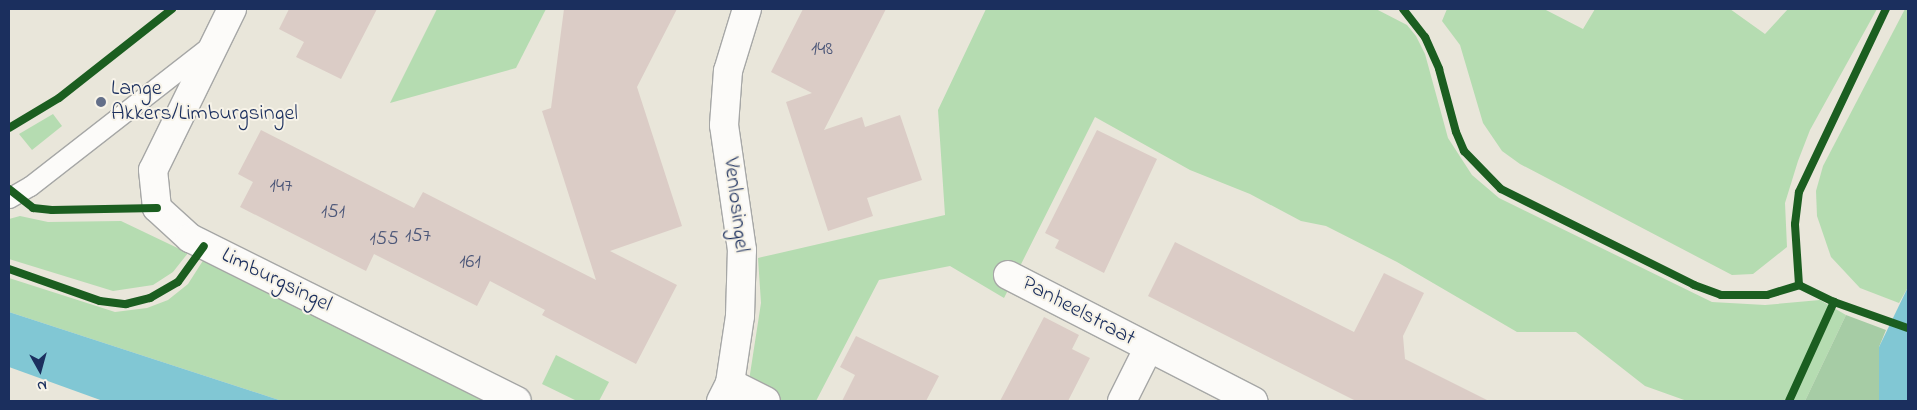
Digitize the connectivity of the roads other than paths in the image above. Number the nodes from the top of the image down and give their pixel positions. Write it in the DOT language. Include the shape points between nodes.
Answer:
graph roads {
  1 [pos="232,9"];
  2 [pos="747,9"];
  3 [pos="216,41"];
  4 [pos="9,198"];
  5 [pos="1008,275"];
  6 [pos="1148,349"];
  7 [pos="726,392"];
  8 [pos="517,401"];
  9 [pos="766,401"];
  10 [pos="1122,401"];
  11 [pos="1253,401"];
  1 -- 3 [label="street, Limburgsingel"];
  2 -- 7 [label="street, Venlosingel" via="728,72 724,125 742,250 740,316"];
  3 -- 4 [label="lane" via="30,186"];
  3 -- 8 [label="street, Limburgsingel" via="153,170 157,208 190,238"];
  5 -- 6 [label="street, Panheelstraat"];
  6 -- 10 [label="street, Panheelstraat"];
  6 -- 11 [label="street, Panheelstraat"];
  7 -- 9 [label="street"];
}
